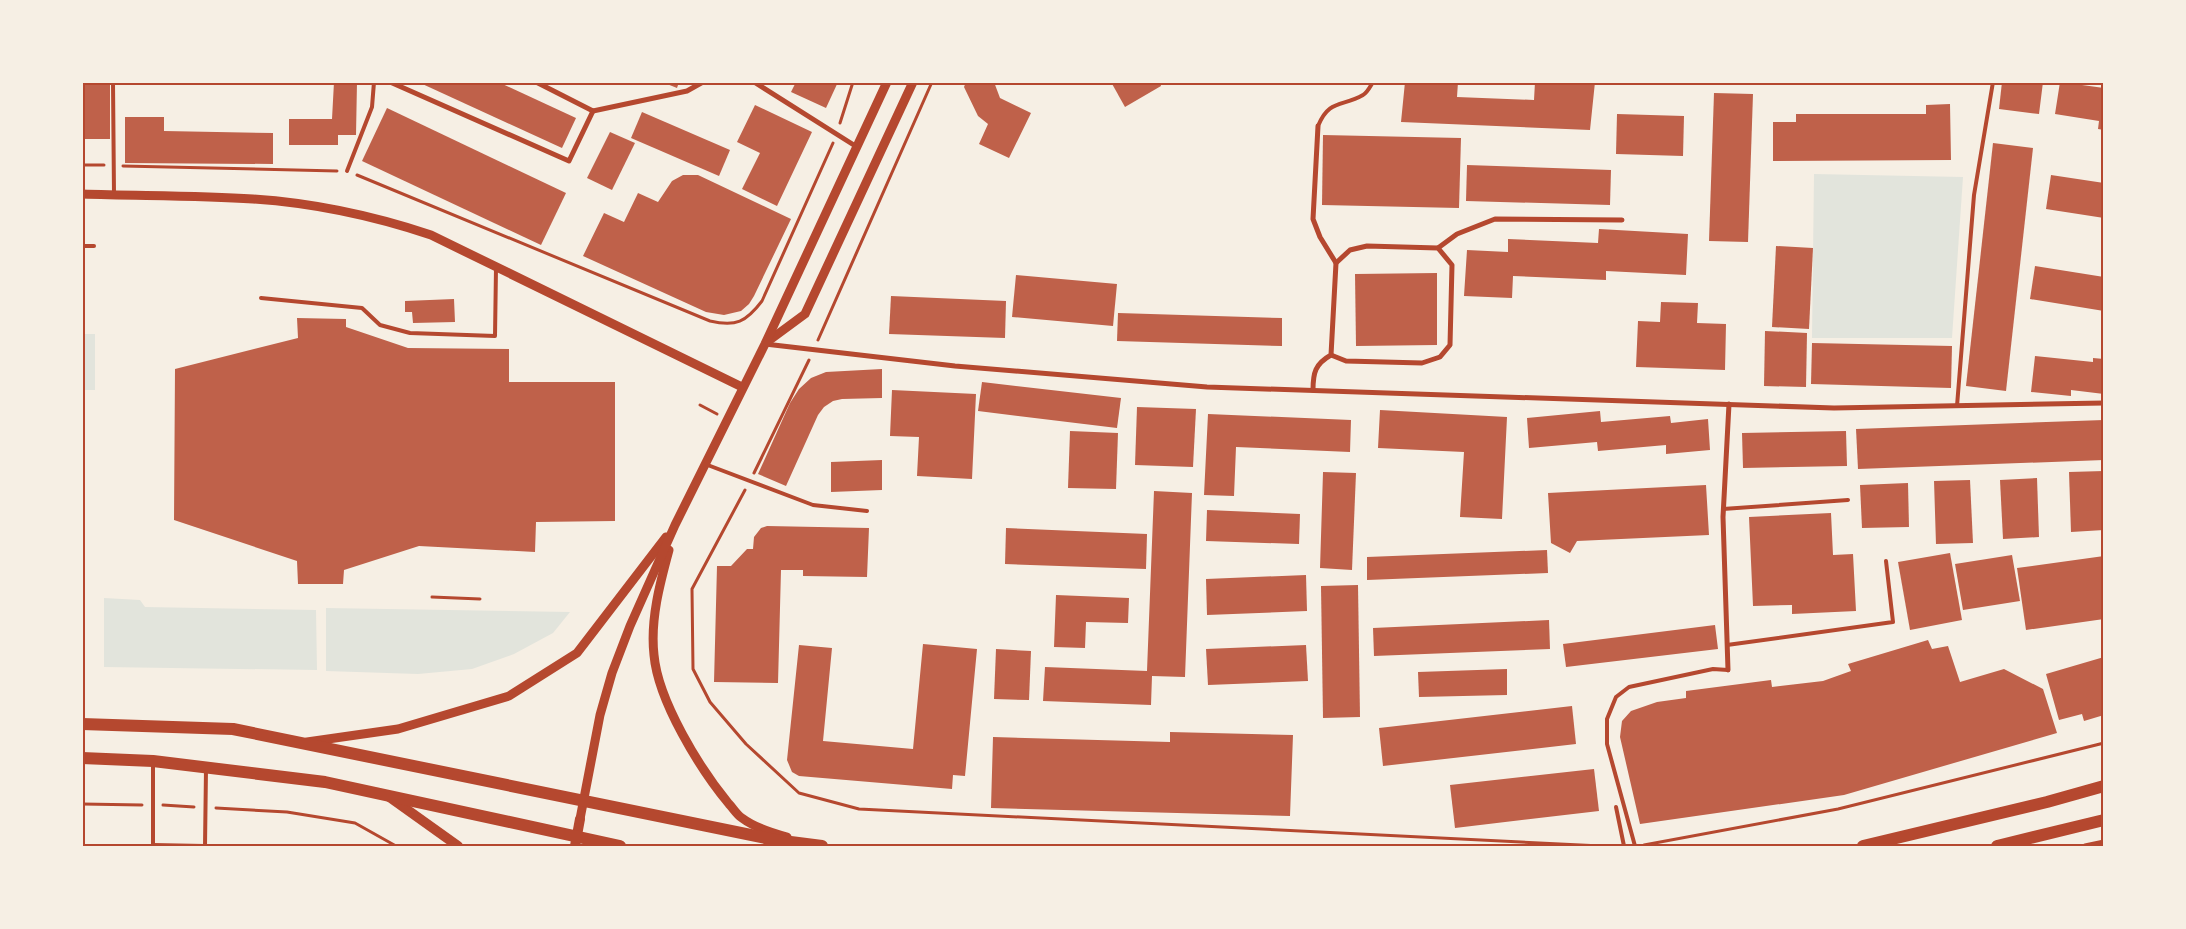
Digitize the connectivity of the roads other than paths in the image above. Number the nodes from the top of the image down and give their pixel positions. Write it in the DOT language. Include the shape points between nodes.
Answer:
graph roads {
  1 [pos="113,82"];
  2 [pos="374,82"];
  3 [pos="390,82"];
  4 [pos="536,82"];
  5 [pos="703,82"];
  6 [pos="754,82"];
  7 [pos="887,82"];
  8 [pos="914,82"];
  9 [pos="1373,82"];
  10 [pos="1992,82"];
  11 [pos="593,111"];
  12 [pos="1318,126"];
  13 [pos="857,147"];
  14 [pos="347,171"];
  15 [pos="82,194"];
  16 [pos="114,195"];
  17 [pos="1622,220"];
  18 [pos="82,246"];
  19 [pos="94,246"];
  20 [pos="1438,248"];
  21 [pos="1336,264"];
  22 [pos="496,266"];
  23 [pos="261,298"];
  24 [pos="765,344"];
  25 [pos="1330,355"];
  26 [pos="742,387"];
  27 [pos="1313,390"];
  28 [pos="1729,404"];
  29 [pos="2104,404"];
  30 [pos="1957,406"];
  31 [pos="705,464"];
  32 [pos="1848,500"];
  33 [pos="1723,508"];
  34 [pos="867,511"];
  35 [pos="675,525"];
  36 [pos="1886,561"];
  37 [pos="1726,645"];
  38 [pos="1728,670"];
  39 [pos="82,724"];
  40 [pos="302,743"];
  41 [pos="82,758"];
  42 [pos="153,761"];
  43 [pos="206,766"];
  44 [pos="2104,786"];
  45 [pos="385,794"];
  46 [pos="584,800"];
  47 [pos="1616,807"];
  48 [pos="580,819"];
  49 [pos="2104,820"];
  50 [pos="576,842"];
  51 [pos="2104,842"];
  52 [pos="152,846"];
  53 [pos="205,846"];
  54 [pos="458,846"];
  55 [pos="620,846"];
  56 [pos="822,846"];
  57 [pos="826,846"];
  58 [pos="1624,846"];
  59 [pos="1635,846"];
  60 [pos="1863,846"];
  61 [pos="1997,846"];
  62 [pos="2086,846"];
  1 -- 16 [label="lane"];
  2 -- 14 [label="lane" via="372,107"];
  3 -- 11 [label="street" via="569,161"];
  4 -- 11 [label="street"];
  5 -- 11 [label="street" via="687,91"];
  6 -- 13 [label="street"];
  7 -- 13 [label="street"];
  8 -- 24 [label="street" via="805,314"];
  9 -- 12 [label="lane" via="1364,95 1323,112"];
  10 -- 30 [label="lane" via="1974,195"];
  12 -- 21 [label="street" via="1314,219 1320,237"];
  13 -- 24 [label="street"];
  15 -- 16 [label="street"];
  16 -- 22 [label="street" via="254,199 336,209 431,235"];
  17 -- 20 [label="street" via="1495,219 1457,234"];
  18 -- 19 [label="lane"];
  20 -- 21 [label="street" via="1367,246 1350,250"];
  20 -- 25 [label="street" via="1452,265 1450,344 1440,357 1422,363 1346,361"];
  21 -- 25 [label="street"];
  22 -- 23 [label="lane" via="495,336 410,332 380,325 362,308"];
  22 -- 26 [label="street"];
  24 -- 26 [label="street"];
  24 -- 27 [label="street" via="964,367 1207,387"];
  25 -- 27 [label="street" via="1313,371"];
  26 -- 31 [label="street"];
  27 -- 28 [label="street"];
  28 -- 30 [label="street" via="1834,408"];
  28 -- 33 [label="street"];
  29 -- 30 [label="street"];
  31 -- 34 [label="lane" via="813,505"];
  31 -- 35 [label="street"];
  32 -- 33 [label="lane"];
  33 -- 37 [label="street"];
  35 -- 40 [label="street" via="577,653 509,696 398,729"];
  35 -- 46 [label="street" via="612,673 600,715"];
  35 -- 57 [label="street" via="659,588 654,655 660,684 677,723 713,785 741,818 768,832"];
  36 -- 37 [label="lane" via="1893,622"];
  37 -- 38 [label="street"];
  38 -- 59 [label="lane" via="1713,669 1629,687 1616,697 1607,719 1607,744"];
  39 -- 40 [label="main road" via="233,729"];
  40 -- 46 [label="main road"];
  41 -- 42 [label="main road"];
  42 -- 43 [label="main road"];
  42 -- 52 [label="lane"];
  43 -- 45 [label="main road" via="326,782"];
  43 -- 53 [label="lane"];
  44 -- 60 [label="main road"];
  45 -- 50 [label="main road"];
  45 -- 54 [label="main road"];
  46 -- 48 [label="street"];
  46 -- 56 [label="main road" via="775,840"];
  47 -- 58 [label="lane"];
  48 -- 50 [label="main road"];
  49 -- 61 [label="main road"];
  50 -- 55 [label="main road"];
  51 -- 62 [label="street"];
  52 -- 53 [label="lane"];
}
